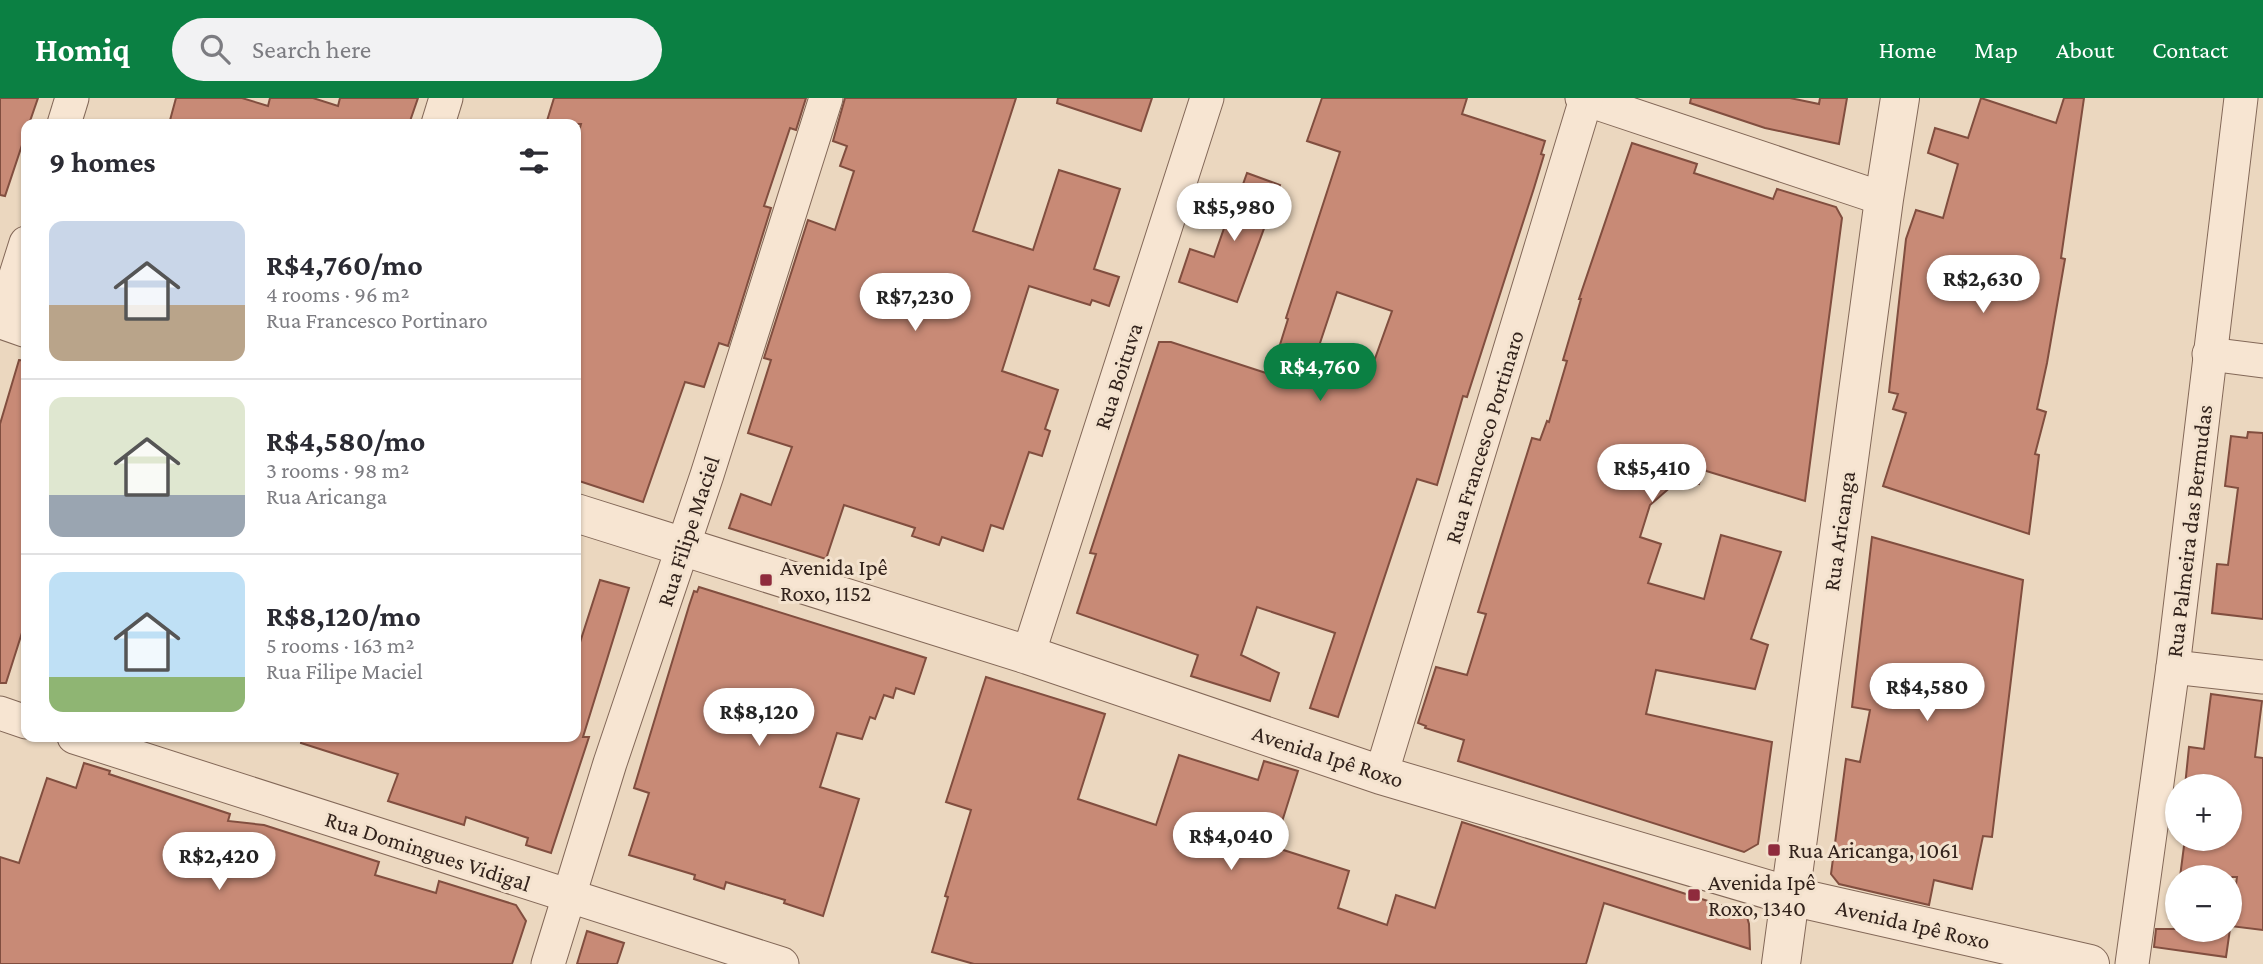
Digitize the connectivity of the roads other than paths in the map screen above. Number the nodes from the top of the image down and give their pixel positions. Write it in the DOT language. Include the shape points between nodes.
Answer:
graph roads {
  1 [pos="72,98"];
  2 [pos="446,98"];
  3 [pos="826,98"];
  4 [pos="1207,98"];
  5 [pos="1900,98"];
  6 [pos="2241,98"];
  7 [pos="1584,99"];
  8 [pos="66,119"];
  9 [pos="440,119"];
  10 [pos="1884,199"];
  11 [pos="21,266"];
  12 [pos="9,322"];
  13 [pos="2209,354"];
  14 [pos="2263,361"];
  15 [pos="581,515"];
  16 [pos="683,546"];
  17 [pos="1028,655"];
  18 [pos="2173,667"];
  19 [pos="2263,677"];
  20 [pos="0,713"];
  21 [pos="21,720"];
  22 [pos="90,742"];
  23 [pos="1381,775"];
  24 [pos="1790,896"];
  25 [pos="570,897"];
  26 [pos="548,964"];
  27 [pos="782,964"];
  28 [pos="1781,964"];
  29 [pos="2090,964"];
  30 [pos="2132,964"];
  1 -- 8 [label="street"];
  2 -- 9 [label="street"];
  3 -- 16 [label="street, Rua Filipe Maciel"];
  4 -- 17 [label="street, Rua Boituva"];
  5 -- 10 [label="street, Rua Aricanga"];
  6 -- 13 [label="street, Rua Palmeira das Bermudas"];
  7 -- 10 [label="street"];
  7 -- 23 [label="street, Rua Francesco Portinaro"];
  10 -- 24 [label="street, Rua Aricanga"];
  11 -- 12 [label="street"];
  13 -- 14 [label="street"];
  13 -- 18 [label="street, Rua Palmeira das Bermudas"];
  15 -- 16 [label="street, Avenida Ipê Roxo"];
  16 -- 17 [label="street, Avenida Ipê Roxo"];
  16 -- 25 [label="street, Rua Filipe Maciel"];
  17 -- 23 [label="street, Avenida Ipê Roxo"];
  18 -- 19 [label="street"];
  18 -- 30 [label="street, Rua Palmeira das Bermudas"];
  20 -- 21 [label="street"];
  22 -- 25 [label="street, Rua Domingues Vidigal"];
  23 -- 24 [label="street, Avenida Ipê Roxo"];
  24 -- 28 [label="street, Rua Aricanga"];
  24 -- 29 [label="street, Avenida Ipê Roxo"];
  25 -- 26 [label="street, Rua Filipe Maciel"];
  25 -- 27 [label="street, Rua Domingues Vidigal"];
}
